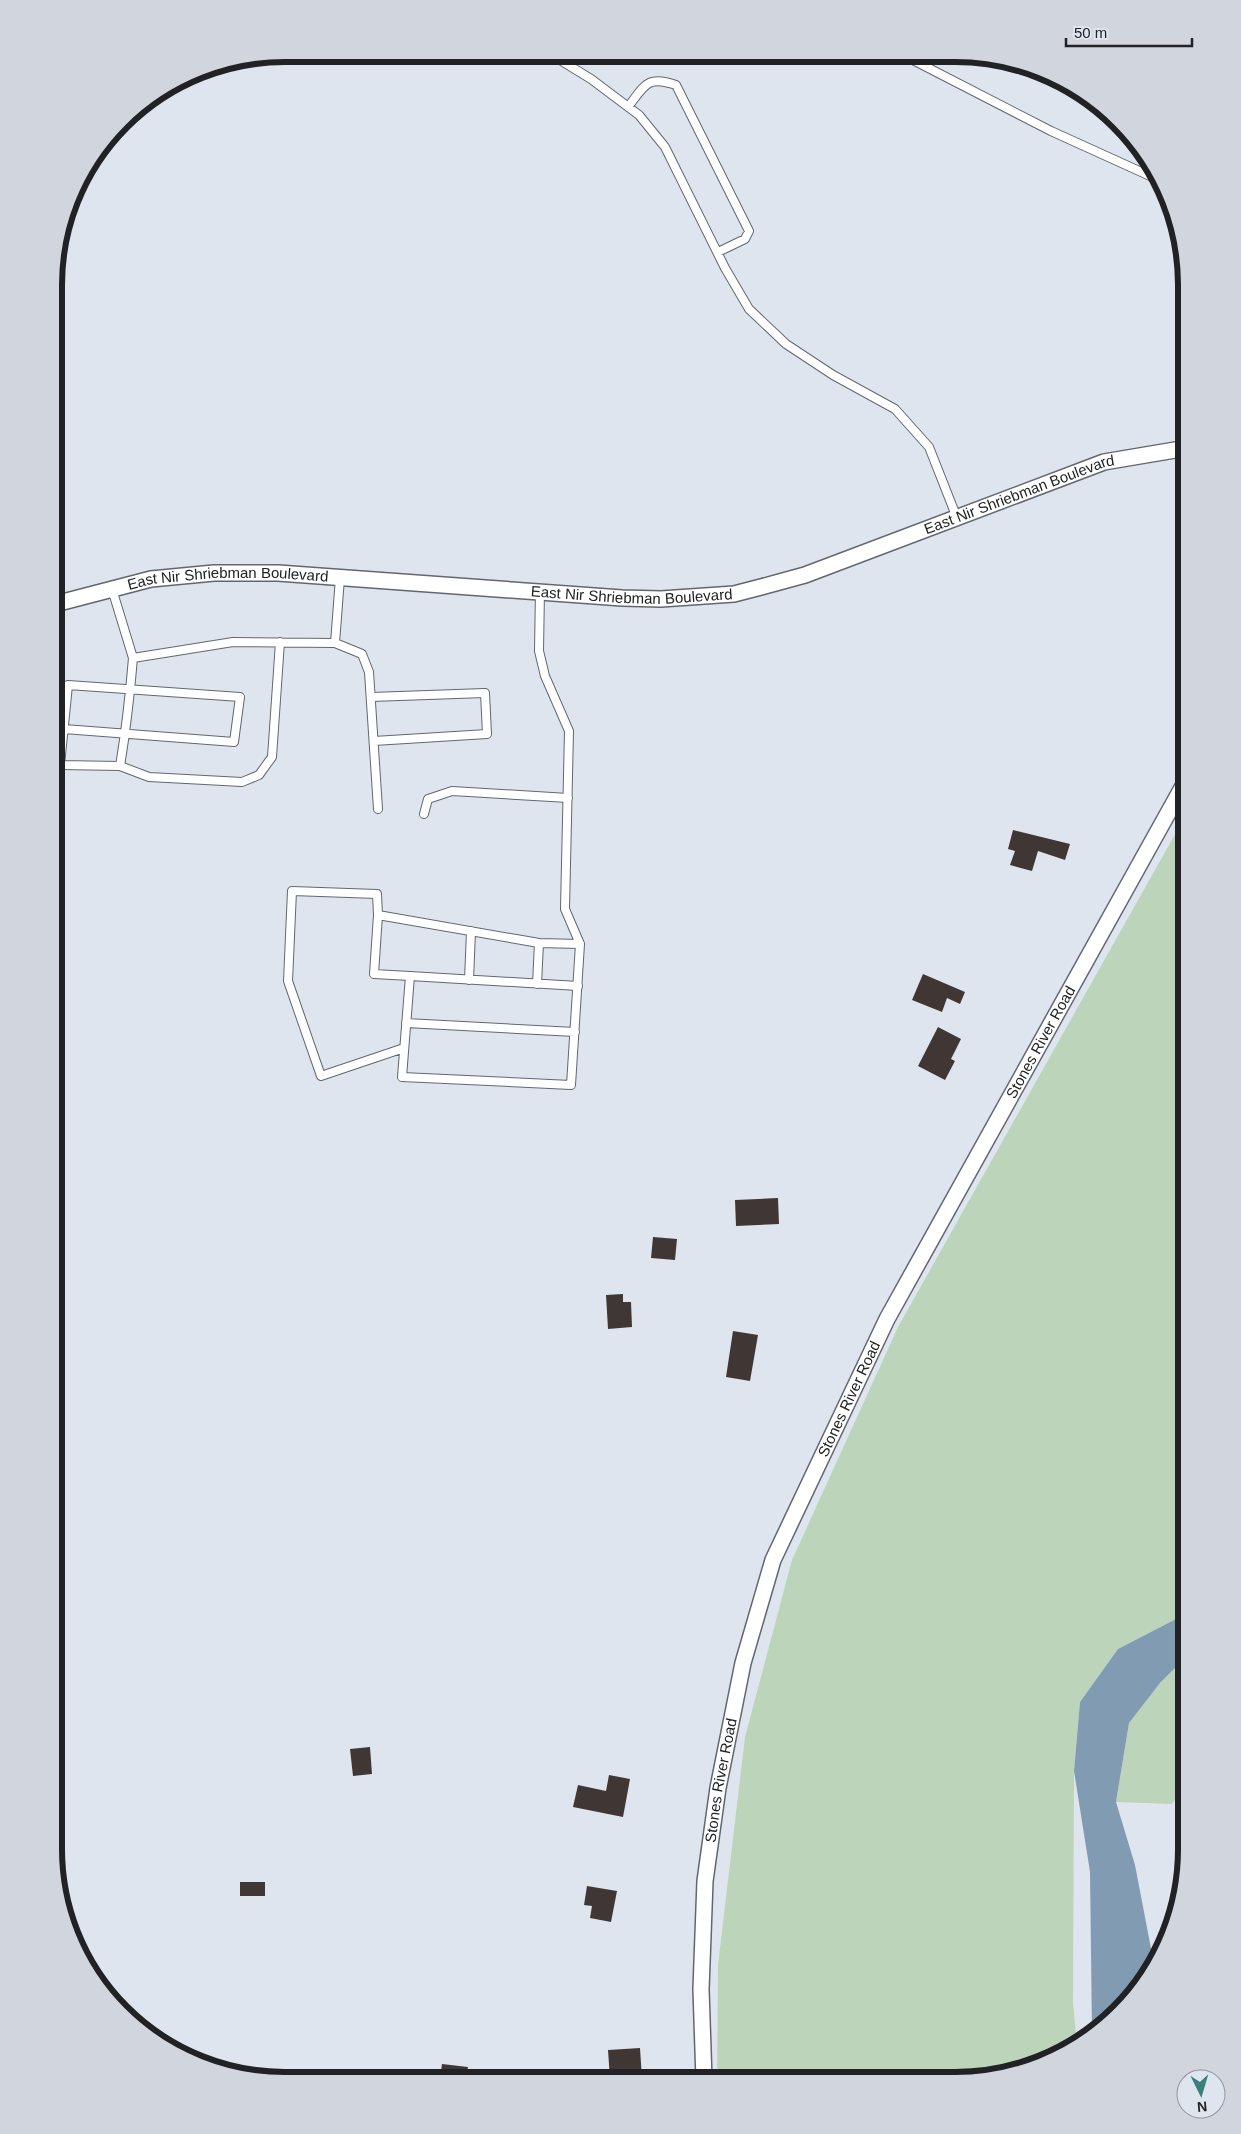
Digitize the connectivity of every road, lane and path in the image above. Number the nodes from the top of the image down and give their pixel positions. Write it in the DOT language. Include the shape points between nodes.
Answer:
graph roads {
  1 [pos="564,62"];
  2 [pos="917,62"];
  3 [pos="628,106"];
  4 [pos="1150,175"];
  5 [pos="718,252"];
  6 [pos="1178,450"];
  7 [pos="957,518"];
  8 [pos="340,578"];
  9 [pos="112,589"];
  10 [pos="540,590"];
  11 [pos="62,602"];
  12 [pos="280,642"];
  13 [pos="335,643"];
  14 [pos="133,658"];
  15 [pos="130,690"];
  16 [pos="371,697"];
  17 [pos="64,729"];
  18 [pos="125,734"];
  19 [pos="374,741"];
  20 [pos="62,747"];
  21 [pos="62,765"];
  22 [pos="120,766"];
  23 [pos="1178,795"];
  24 [pos="568,798"];
  25 [pos="378,809"];
  26 [pos="424,814"];
  27 [pos="378,915"];
  28 [pos="471,931"];
  29 [pos="539,943"];
  30 [pos="580,944"];
  31 [pos="410,976"];
  32 [pos="469,980"];
  33 [pos="537,984"];
  34 [pos="578,986"];
  35 [pos="406,1023"];
  36 [pos="575,1032"];
  37 [pos="404,1048"];
  38 [pos="704,2072"];
  1 -- 3 [label="lane"];
  2 -- 4 [label="lane" via="1051,131"];
  3 -- 5 [label="lane" via="639,114 665,146"];
  3 -- 5 [label="lane" via="646,84 660,80 676,85 749,232 745,240"];
  5 -- 7 [label="lane" via="749,309 786,344 895,410 924,441"];
  6 -- 7 [label="street, East Nir Shriebman Boulevard" via="1104,462"];
  7 -- 10 [label="street, East Nir Shriebman Boulevard" via="805,574 734,594 661,599"];
  8 -- 9 [label="street, East Nir Shriebman Boulevard" via="278,573 214,573 151,579"];
  8 -- 10 [label="street, East Nir Shriebman Boulevard"];
  8 -- 13 [label="lane"];
  9 -- 11 [label="street, East Nir Shriebman Boulevard"];
  9 -- 14 [label="lane"];
  10 -- 24 [label="lane" via="539,651 545,676 569,731"];
  12 -- 13 [label="lane"];
  12 -- 14 [label="lane" via="233,642"];
  12 -- 22 [label="lane" via="272,757 260,775 242,782 149,777"];
  13 -- 16 [label="lane" via="362,654 369,672"];
  14 -- 15 [label="lane"];
  15 -- 17 [label="lane" via="68,685"];
  15 -- 18 [label="lane"];
  15 -- 18 [label="lane" via="240,697 234,742"];
  16 -- 19 [label="lane"];
  16 -- 19 [label="lane" via="485,693 487,734"];
  17 -- 18 [label="lane"];
  17 -- 20 [label="lane"];
  18 -- 22 [label="lane"];
  19 -- 25 [label="lane"];
  21 -- 22 [label="lane"];
  23 -- 38 [label="street, Stones River Road" via="887,1319 773,1560 743,1663 718,1788 705,1881 701,1989"];
  24 -- 26 [label="lane" via="452,791 428,799"];
  24 -- 30 [label="lane" via="565,910"];
  27 -- 28 [label="lane"];
  27 -- 31 [label="lane" via="374,974"];
  27 -- 37 [label="lane" via="376,894 292,891 288,980 321,1076"];
  28 -- 29 [label="lane"];
  28 -- 32 [label="lane"];
  29 -- 30 [label="lane"];
  29 -- 33 [label="lane"];
  30 -- 34 [label="lane"];
  31 -- 32 [label="lane"];
  31 -- 35 [label="lane"];
  32 -- 33 [label="lane"];
  33 -- 34 [label="lane"];
  34 -- 36 [label="lane"];
  35 -- 36 [label="lane"];
  35 -- 37 [label="lane"];
  36 -- 37 [label="lane" via="571,1085 402,1077"];
}
